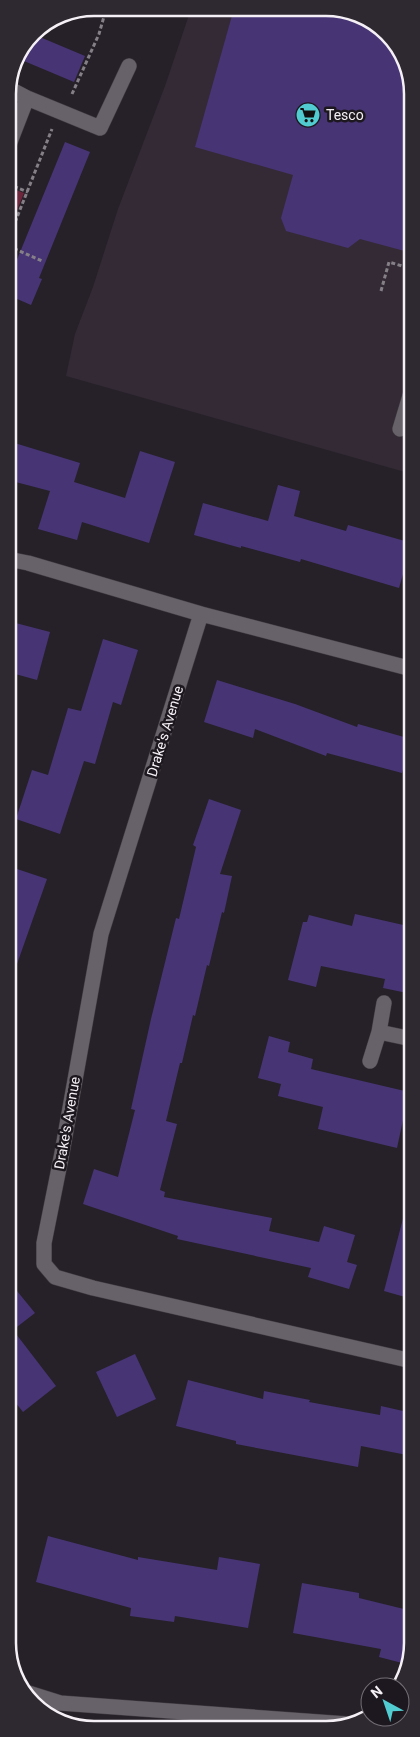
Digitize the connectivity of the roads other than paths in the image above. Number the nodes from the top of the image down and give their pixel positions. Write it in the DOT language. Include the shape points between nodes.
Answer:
graph roads {
  1 [pos="128,66"];
  2 [pos="16,92"];
  3 [pos="27,98"];
  4 [pos="16,126"];
  5 [pos="404,415"];
  6 [pos="400,428"];
  7 [pos="16,560"];
  8 [pos="201,614"];
  9 [pos="404,667"];
  10 [pos="384,1003"];
  11 [pos="379,1032"];
  12 [pos="404,1037"];
  13 [pos="370,1060"];
  14 [pos="404,1359"];
  15 [pos="36,1695"];
  16 [pos="306,1721"];
  1 -- 3 [label="street" via="100,128"];
  2 -- 3 [label="street"];
  3 -- 4 [label="street"];
  5 -- 6 [label="street"];
  7 -- 8 [label="street"];
  8 -- 9 [label="street"];
  8 -- 14 [label="street, Drake's Avenue" via="101,934 44,1243 44,1264 55,1277 93,1288"];
  10 -- 11 [label="street"];
  11 -- 12 [label="street"];
  11 -- 13 [label="street"];
  15 -- 16 [label="street" via="60,1703"];
}
